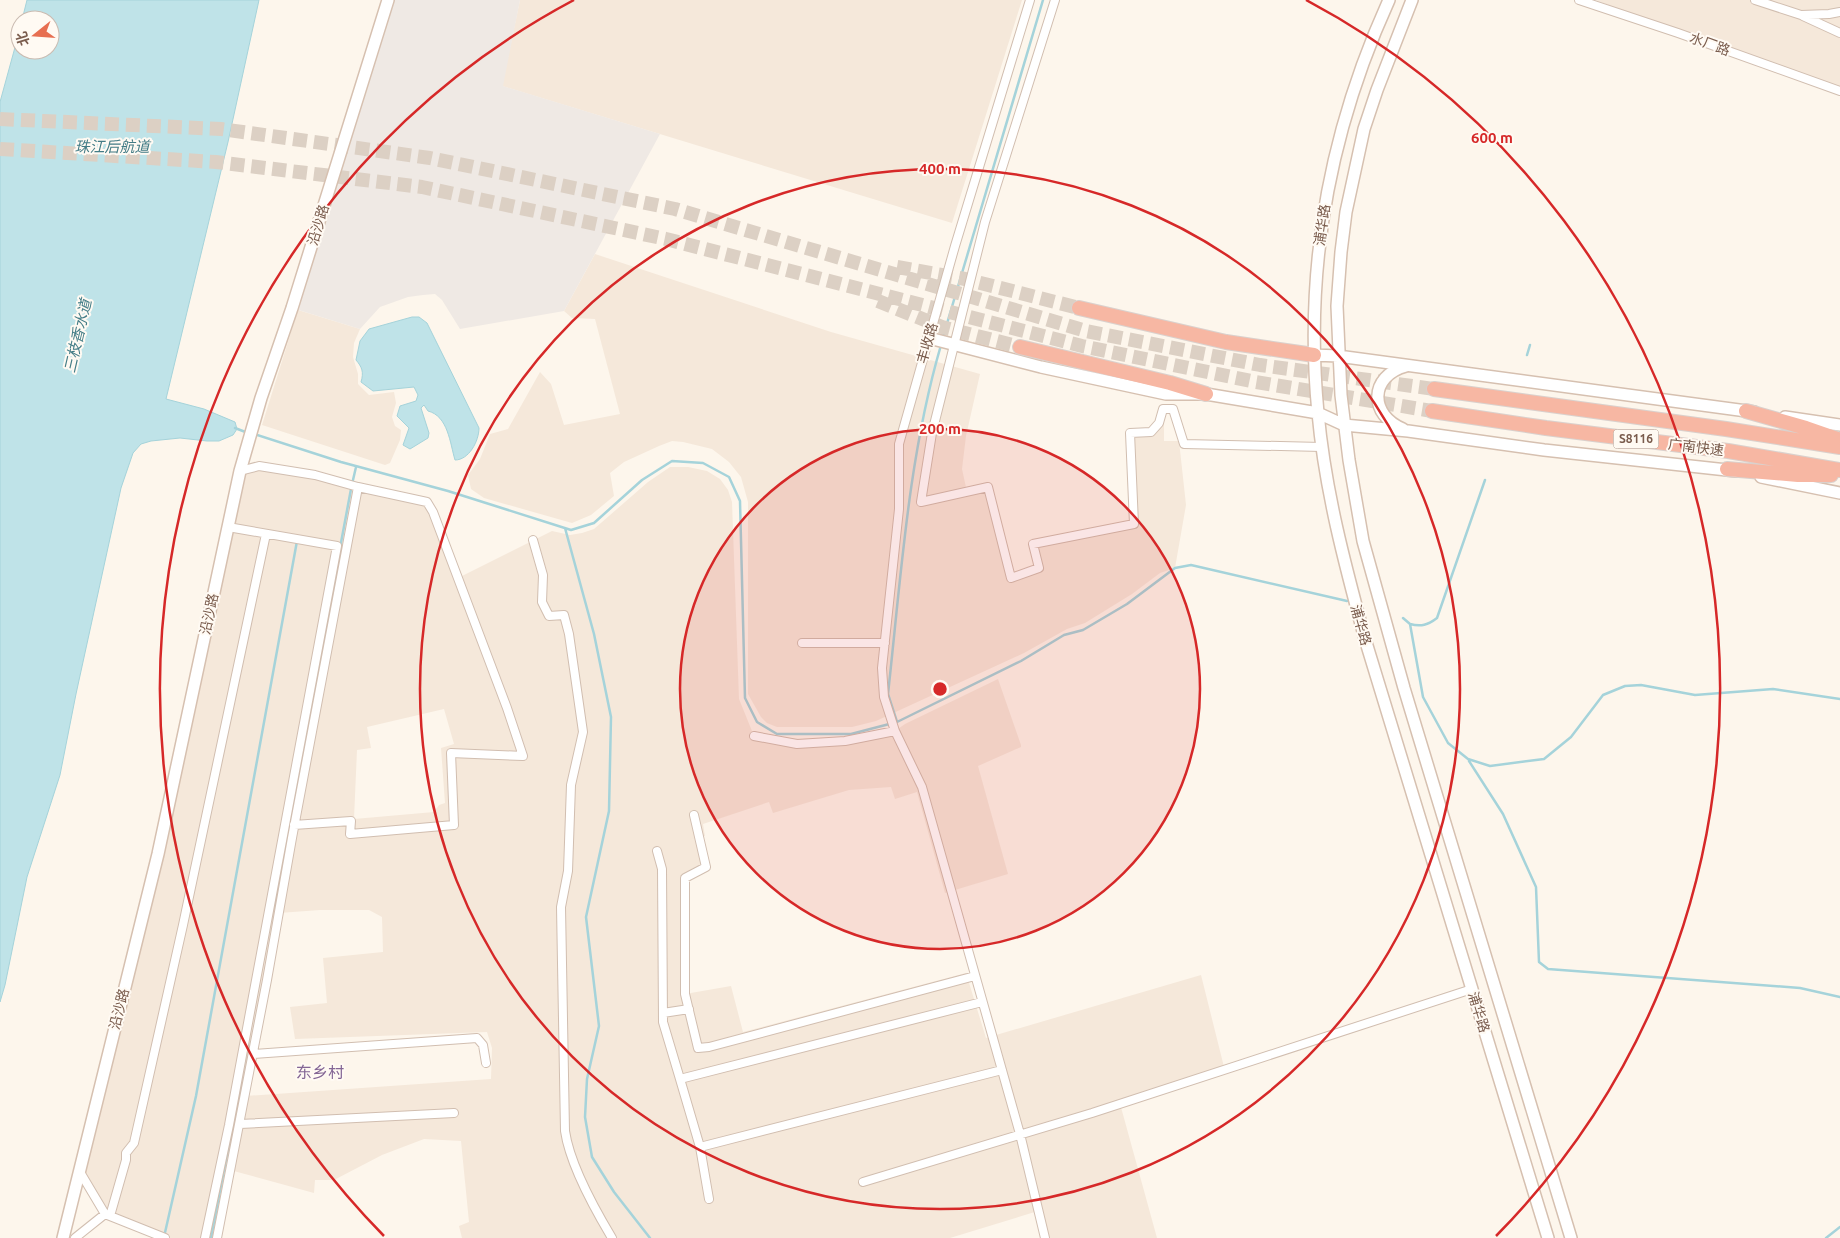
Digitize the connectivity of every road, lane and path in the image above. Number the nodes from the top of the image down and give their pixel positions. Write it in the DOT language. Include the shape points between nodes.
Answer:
graph roads {
  1 [pos="388,0"];
  2 [pos="1030,0"];
  3 [pos="1055,0"];
  4 [pos="1389,0"];
  5 [pos="1412,0"];
  6 [pos="1579,0"];
  7 [pos="1754,0"];
  8 [pos="1840,12"];
  9 [pos="1801,15"];
  10 [pos="1840,33"];
  11 [pos="1840,91"];
  12 [pos="1079,308"];
  13 [pos="929,338"];
  14 [pos="1020,347"];
  15 [pos="1314,355"];
  16 [pos="1338,356"];
  17 [pos="1408,365"];
  18 [pos="1434,389"];
  19 [pos="1206,394"];
  20 [pos="1432,410"];
  21 [pos="1746,411"];
  22 [pos="1318,413"];
  23 [pos="1344,425"];
  24 [pos="1840,425"];
  25 [pos="1408,431"];
  26 [pos="1840,440"];
  27 [pos="1322,447"];
  28 [pos="1840,447"];
  29 [pos="1727,469"];
  30 [pos="1840,470"];
  31 [pos="240,471"];
  32 [pos="1840,475"];
  33 [pos="358,487"];
  34 [pos="1840,493"];
  35 [pos="228,527"];
  36 [pos="266,534"];
  37 [pos="533,540"];
  38 [pos="802,643"];
  39 [pos="885,643"];
  40 [pos="895,732"];
  41 [pos="754,736"];
  42 [pos="694,815"];
  43 [pos="294,825"];
  44 [pos="657,850"];
  45 [pos="975,976"];
  46 [pos="1472,990"];
  47 [pos="982,1002"];
  48 [pos="689,1009"];
  49 [pos="663,1013"];
  50 [pos="253,1054"];
  51 [pos="486,1063"];
  52 [pos="1002,1070"];
  53 [pos="680,1079"];
  54 [pos="454,1113"];
  55 [pos="240,1124"];
  56 [pos="1020,1134"];
  57 [pos="700,1147"];
  58 [pos="80,1172"];
  59 [pos="864,1182"];
  60 [pos="709,1199"];
  61 [pos="108,1215"];
  62 [pos="63,1238"];
  63 [pos="75,1238"];
  64 [pos="164,1238"];
  65 [pos="205,1238"];
  66 [pos="217,1238"];
  67 [pos="612,1238"];
  68 [pos="1045,1238"];
  69 [pos="1548,1238"];
  70 [pos="1571,1238"];
  1 -- 31 [label="main road, 沿沙路"];
  2 -- 13 [label="street, 丰收路"];
  3 -- 27 [label="street" via="985,222 932,433 921,502 988,487 1011,578 1039,568 1032,544 1134,524 1130,433 1151,432 1159,423 1163,409 1173,409 1184,444"];
  4 -- 15 [label="main road, 浦华路" via="1363,60 1331,169 1316,278"];
  5 -- 16 [label="main road, 浦华路" via="1377,90 1353,175 1341,252"];
  6 -- 11 [label="street, 水厂路"];
  7 -- 9 [label="street"];
  8 -- 9 [label="street"];
  9 -- 10 [label="street"];
  12 -- 15 [label="highway" via="1226,342"];
  13 -- 19 [label="main road" via="1166,394"];
  13 -- 39 [label="street, 丰收路" via="899,444 899,509"];
  14 -- 19 [label="highway"];
  15 -- 16 [label="main road"];
  15 -- 22 [label="main road, 浦华路"];
  16 -- 17 [label="main road"];
  16 -- 23 [label="main road, 浦华路"];
  17 -- 21 [label="main road"];
  17 -- 25 [label="main road" via="1387,374 1378,394 1384,415 1397,427"];
  18 -- 28 [label="highway, 广南快速 / S8116"];
  19 -- 22 [label="main road"];
  20 -- 30 [label="highway, 广南快速 / S8116" via="1728,451"];
  21 -- 24 [label="main road"];
  21 -- 26 [label="highway"];
  22 -- 23 [label="main road"];
  22 -- 27 [label="main road, 浦华路"];
  23 -- 25 [label="main road"];
  23 -- 70 [label="main road, 浦华路" via="1363,541 1384,619"];
  25 -- 29 [label="main road" via="1544,450"];
  27 -- 46 [label="main road, 浦华路" via="1331,502 1357,609"];
  29 -- 32 [label="highway"];
  29 -- 34 [label="main road"];
  31 -- 33 [label="street" via="259,466 315,475"];
  31 -- 35 [label="main road, 沿沙路"];
  33 -- 43 [label="street"];
  33 -- 43 [label="street" via="427,502 434,512 523,756 451,754 454,825 350,834 351,821"];
  35 -- 36 [label="street"];
  35 -- 58 [label="main road, 沿沙路" via="158,854"];
  36 -- 61 [label="street" via="134,1143 126,1153"];
  36 -- 65 [label="street" via="337,546"];
  37 -- 67 [label="street" via="543,576 542,602 549,616 564,615 569,634 583,732 571,785 568,871 561,907 565,1131 574,1165"];
  38 -- 39 [label="street"];
  39 -- 40 [label="street, 丰收路" via="882,668 884,697"];
  40 -- 41 [label="street" via="845,741 797,744"];
  40 -- 45 [label="street, 丰收路" via="922,787"];
  42 -- 48 [label="street" via="706,868 685,878 685,994"];
  43 -- 50 [label="street"];
  44 -- 49 [label="street" via="662,869"];
  45 -- 47 [label="street, 丰收路"];
  45 -- 48 [label="street" via="709,1047 698,1048"];
  46 -- 56 [label="street"];
  46 -- 69 [label="main road, 浦华路"];
  47 -- 52 [label="street, 丰收路"];
  47 -- 53 [label="street"];
  48 -- 49 [label="street"];
  49 -- 53 [label="street"];
  50 -- 51 [label="street" via="477,1038 483,1044"];
  50 -- 55 [label="street"];
  52 -- 56 [label="street, 丰收路"];
  52 -- 57 [label="street"];
  53 -- 57 [label="street"];
  54 -- 55 [label="street"];
  55 -- 66 [label="street"];
  56 -- 59 [label="street"];
  56 -- 68 [label="street, 丰收路"];
  57 -- 60 [label="street"];
  58 -- 61 [label="street"];
  58 -- 62 [label="main road, 沿沙路"];
  61 -- 63 [label="street"];
  61 -- 64 [label="street"];
}
